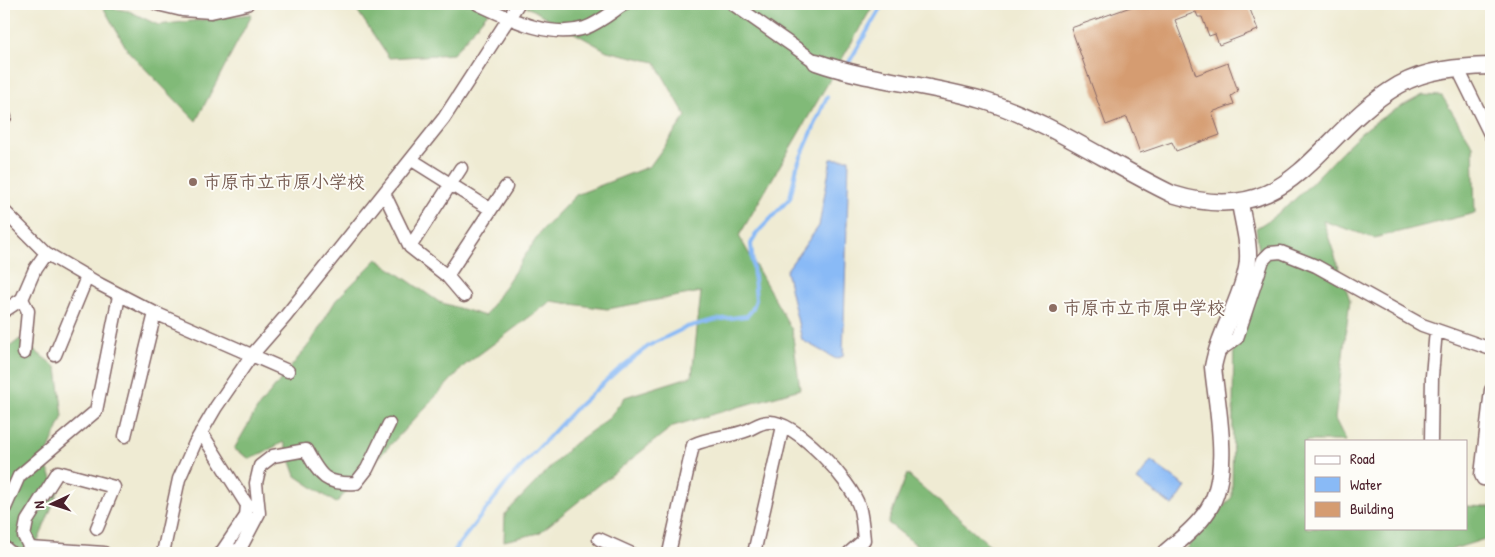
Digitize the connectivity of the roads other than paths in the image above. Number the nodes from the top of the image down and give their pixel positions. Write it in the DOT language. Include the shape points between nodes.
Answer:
graph roads {
  1 [pos="160,4"];
  2 [pos="247,4"];
  3 [pos="478,4"];
  4 [pos="518,4"];
  5 [pos="624,4"];
  6 [pos="733,4"];
  7 [pos="509,19"];
  8 [pos="816,62"];
  9 [pos="1491,66"];
  10 [pos="1457,67"];
  11 [pos="1491,136"];
  12 [pos="412,160"];
  13 [pos="461,168"];
  14 [pos="450,185"];
  15 [pos="506,187"];
  16 [pos="384,193"];
  17 [pos="1240,203"];
  18 [pos="490,209"];
  19 [pos="4,211"];
  20 [pos="410,247"];
  21 [pos="46,253"];
  22 [pos="447,276"];
  23 [pos="87,277"];
  24 [pos="119,296"];
  25 [pos="464,296"];
  26 [pos="22,299"];
  27 [pos="4,310"];
  28 [pos="155,312"];
  29 [pos="1436,330"];
  30 [pos="1491,349"];
  31 [pos="1216,353"];
  32 [pos="24,354"];
  33 [pos="56,355"];
  34 [pos="251,356"];
  35 [pos="288,371"];
  36 [pos="1491,390"];
  37 [pos="388,424"];
  38 [pos="783,426"];
  39 [pos="201,432"];
  40 [pos="125,436"];
  41 [pos="1431,440"];
  42 [pos="1491,480"];
  43 [pos="4,510"];
  44 [pos="97,528"];
  45 [pos="599,539"];
  46 [pos="4,547"];
  47 [pos="11,553"];
  48 [pos="104,553"];
  49 [pos="164,553"];
  50 [pos="221,553"];
  51 [pos="226,553"];
  52 [pos="630,553"];
  53 [pos="669,553"];
  54 [pos="754,553"];
  55 [pos="849,553"];
  56 [pos="1165,553"];
  1 -- 2 [label="street" via="182,10 211,12"];
  3 -- 7 [label="street"];
  4 -- 7 [label="street"];
  5 -- 7 [label="street" via="587,27 571,31 538,28"];
  6 -- 8 [label="street"];
  7 -- 12 [label="street" via="444,118"];
  8 -- 17 [label="street" via="840,71 982,100 1042,124 1172,194 1202,202"];
  9 -- 10 [label="street"];
  10 -- 11 [label="street"];
  10 -- 17 [label="street" via="1426,73 1401,84 1376,100 1282,186"];
  12 -- 14 [label="street"];
  12 -- 16 [label="street"];
  13 -- 14 [label="street"];
  14 -- 18 [label="street"];
  14 -- 20 [label="street"];
  15 -- 18 [label="street"];
  16 -- 20 [label="street"];
  16 -- 34 [label="street"];
  17 -- 31 [label="street" via="1248,267"];
  18 -- 22 [label="street"];
  19 -- 21 [label="street"];
  20 -- 22 [label="street"];
  21 -- 23 [label="street"];
  21 -- 26 [label="street" via="34,269"];
  22 -- 25 [label="street"];
  23 -- 24 [label="street"];
  23 -- 33 [label="street"];
  24 -- 28 [label="street"];
  24 -- 43 [label="street" via="96,411 19,476"];
  26 -- 27 [label="street"];
  26 -- 32 [label="street" via="28,311"];
  28 -- 34 [label="street"];
  28 -- 40 [label="street"];
  29 -- 30 [label="street"];
  29 -- 31 [label="street" via="1316,266 1281,252 1270,253 1263,260 1237,338"];
  29 -- 41 [label="street"];
  31 -- 56 [label="street" via="1213,367 1221,473 1208,510"];
  34 -- 35 [label="street"];
  34 -- 39 [label="street"];
  36 -- 42 [label="street" via="1481,475 1483,479"];
  37 -- 51 [label="street" via="368,469 356,483 340,484 326,480 306,450 273,456 260,466 256,483 259,513 240,548"];
  38 -- 53 [label="street" via="771,421 760,423 747,430 693,445"];
  38 -- 54 [label="street"];
  38 -- 55 [label="street" via="804,437 848,486 859,505 864,540"];
  39 -- 49 [label="street" via="178,479"];
  39 -- 50 [label="street" via="247,505 246,516"];
  44 -- 48 [label="street" via="114,487 58,472 27,521 24,536 30,548"];
  45 -- 52 [label="street"];
  46 -- 47 [label="street"];
}
